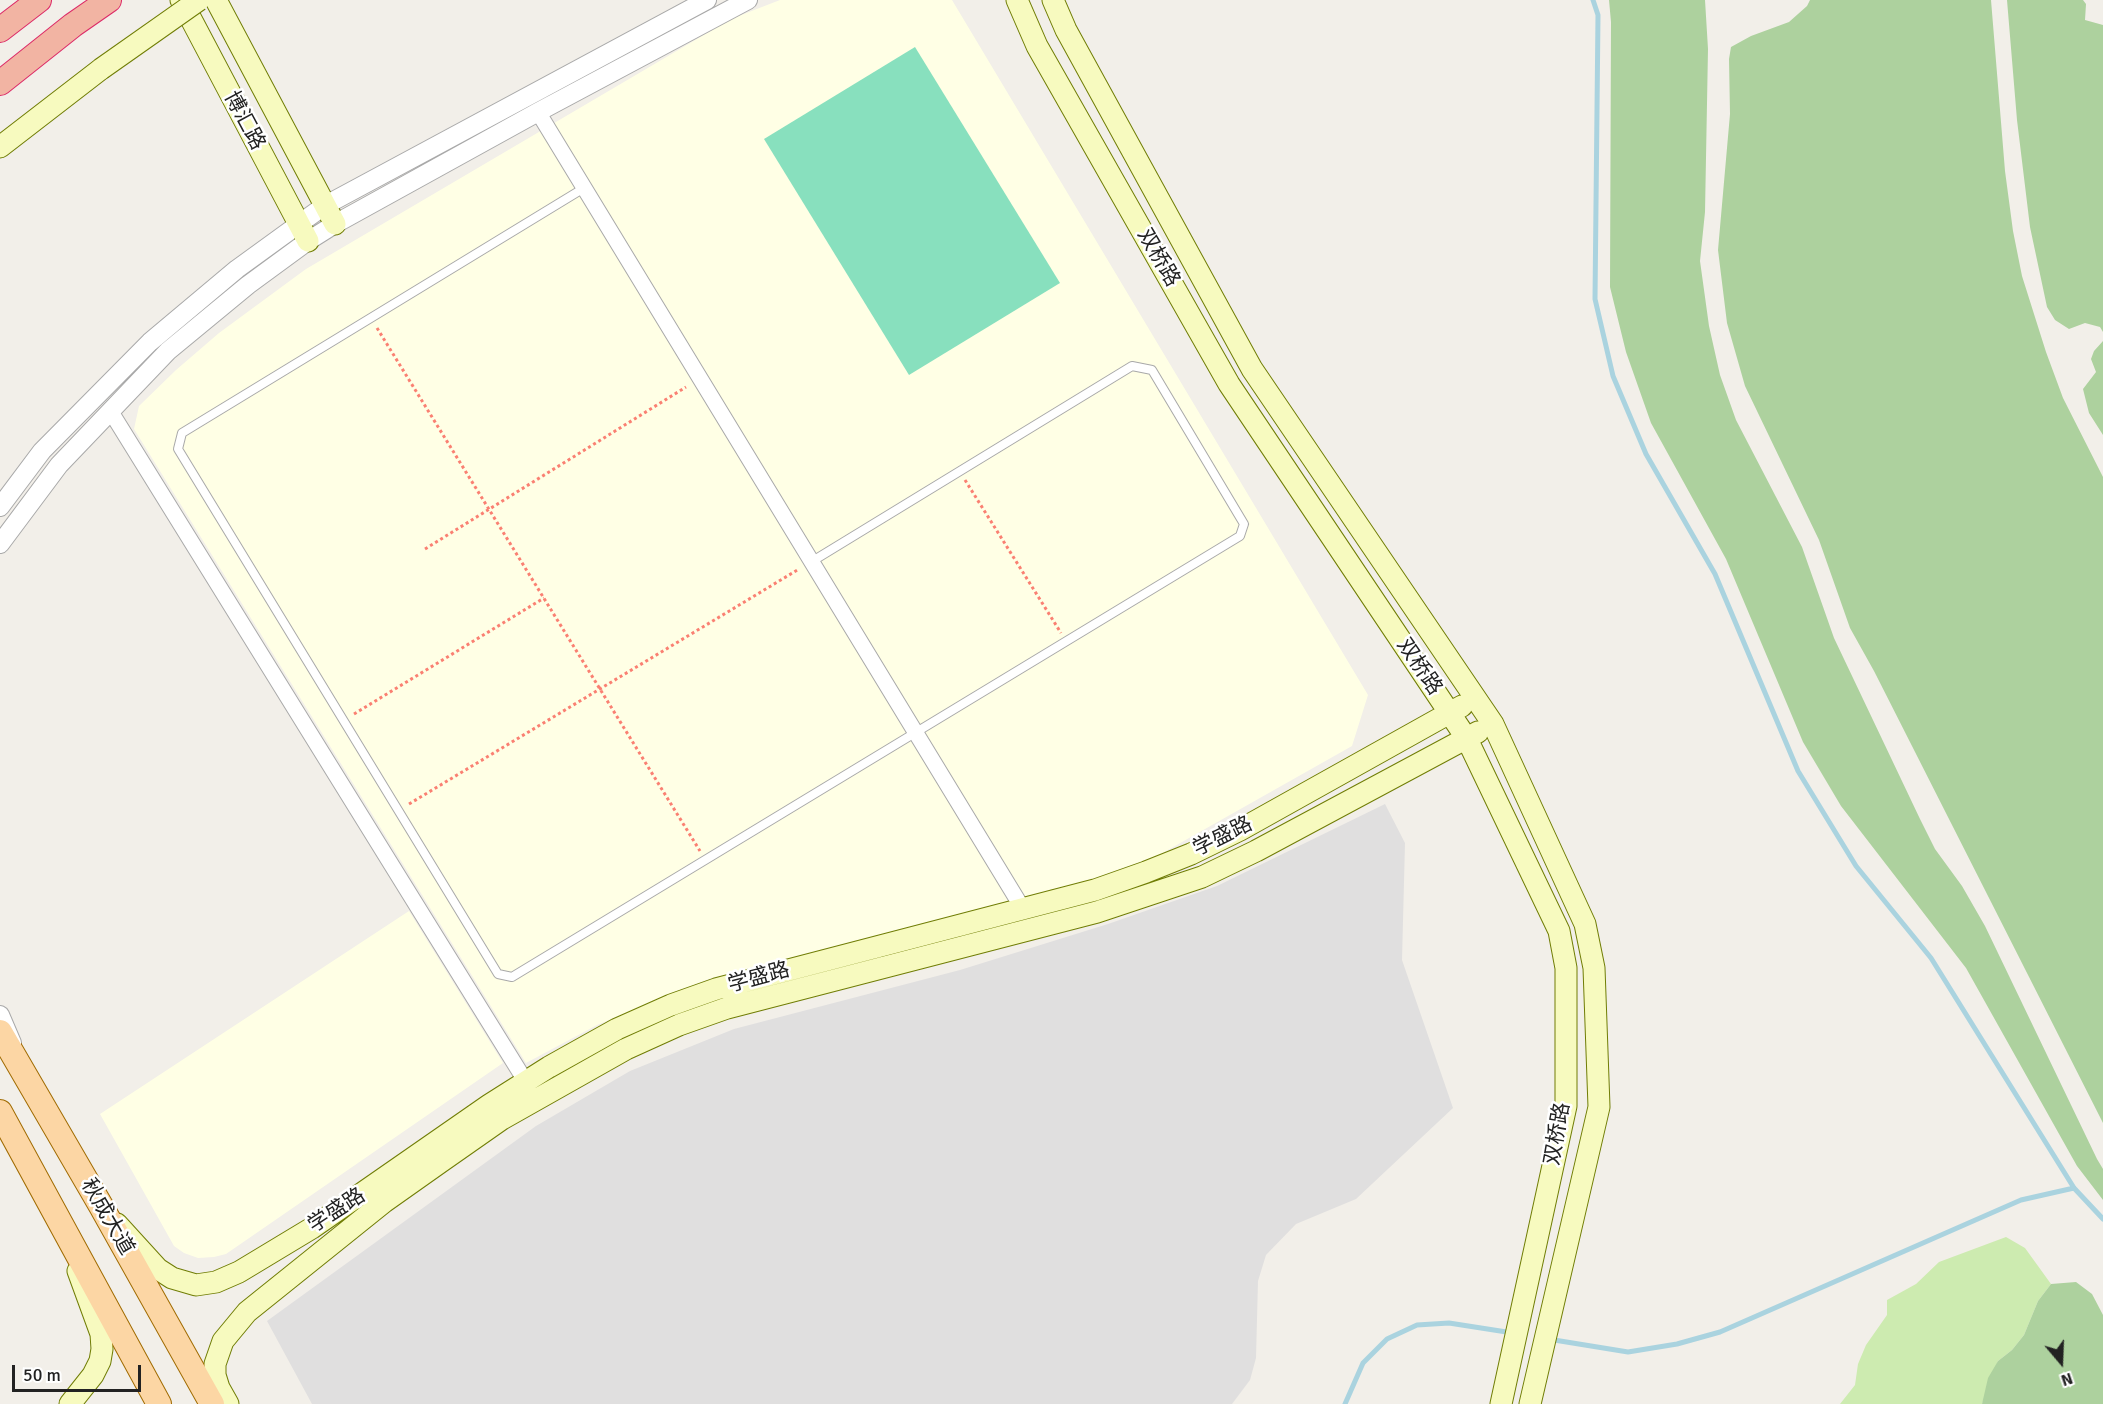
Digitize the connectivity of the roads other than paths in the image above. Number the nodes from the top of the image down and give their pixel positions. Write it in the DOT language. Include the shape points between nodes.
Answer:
graph roads {
  1 [pos="39,0"];
  2 [pos="109,0"];
  3 [pos="181,0"];
  4 [pos="199,0"];
  5 [pos="216,0"];
  6 [pos="707,0"];
  7 [pos="748,0"];
  8 [pos="1017,0"];
  9 [pos="1053,0"];
  10 [pos="0,30"];
  11 [pos="0,83"];
  12 [pos="538,112"];
  13 [pos="0,147"];
  14 [pos="584,188"];
  15 [pos="329,215"];
  16 [pos="304,233"];
  17 [pos="111,412"];
  18 [pos="0,507"];
  19 [pos="0,544"];
  20 [pos="811,562"];
  21 [pos="1475,698"];
  22 [pos="1449,712"];
  23 [pos="1493,724"];
  24 [pos="915,733"];
  25 [pos="1467,739"];
  26 [pos="1023,909"];
  27 [pos="0,1015"];
  28 [pos="0,1032"];
  29 [pos="526,1082"];
  30 [pos="30,1083"];
  31 [pos="0,1112"];
  32 [pos="101,1206"];
  33 [pos="58,1217"];
  34 [pos="70,1404"];
  35 [pos="159,1404"];
  36 [pos="212,1404"];
  37 [pos="228,1404"];
  38 [pos="1501,1404"];
  39 [pos="1530,1404"];
  1 -- 10 [label="highway"];
  2 -- 11 [label="highway"];
  3 -- 16 [label="main road, 博汇路"];
  4 -- 13 [label="main road, bridge"];
  5 -- 15 [label="main road, 博汇路"];
  6 -- 15 [label="street"];
  7 -- 12 [label="street"];
  8 -- 22 [label="main road, 双桥路" via="1037,46 1229,384"];
  9 -- 21 [label="main road, 双桥路" via="1252,369"];
  12 -- 14 [label="street"];
  12 -- 15 [label="street"];
  14 -- 20 [label="street"];
  14 -- 24 [label="lane" via="182,433 178,449 498,974 513,977"];
  15 -- 16 [label="street"];
  16 -- 17 [label="street" via="168,351"];
  16 -- 18 [label="street" via="237,269 150,342 42,451"];
  17 -- 19 [label="street" via="59,465"];
  17 -- 29 [label="street"];
  20 -- 24 [label="street"];
  20 -- 24 [label="lane" via="1132,366 1152,370 1244,524 1240,537"];
  21 -- 22 [label="main road, 学盛路"];
  21 -- 23 [label="main road, 双桥路"];
  22 -- 25 [label="main road, 双桥路"];
  22 -- 26 [label="main road, 学盛路" via="1191,854 1095,890"];
  23 -- 25 [label="main road, 学盛路"];
  23 -- 39 [label="main road, 双桥路" via="1585,924 1594,968 1599,1107"];
  24 -- 26 [label="street"];
  25 -- 37 [label="main road, 学盛路" via="1202,877 1097,912 727,1008 626,1049 502,1119 450,1155 384,1202 247,1312 223,1341 215,1364 214,1375"];
  25 -- 38 [label="main road, 双桥路" via="1559,931 1566,968 1566,1106"];
  26 -- 29 [label="main road, 学盛路" via="705,993 617,1029"];
  27 -- 30 [label="street"];
  28 -- 30 [label="main road, 秋成大道"];
  29 -- 32 [label="main road, 学盛路" via="312,1228 216,1282 196,1285 158,1269"];
  30 -- 32 [label="main road, 秋成大道"];
  31 -- 33 [label="main road, 秋成大道"];
  32 -- 36 [label="main road, 秋成大道"];
  33 -- 34 [label="main road" via="101,1334 102,1349 93,1375"];
  33 -- 35 [label="main road, 秋成大道"];
}
